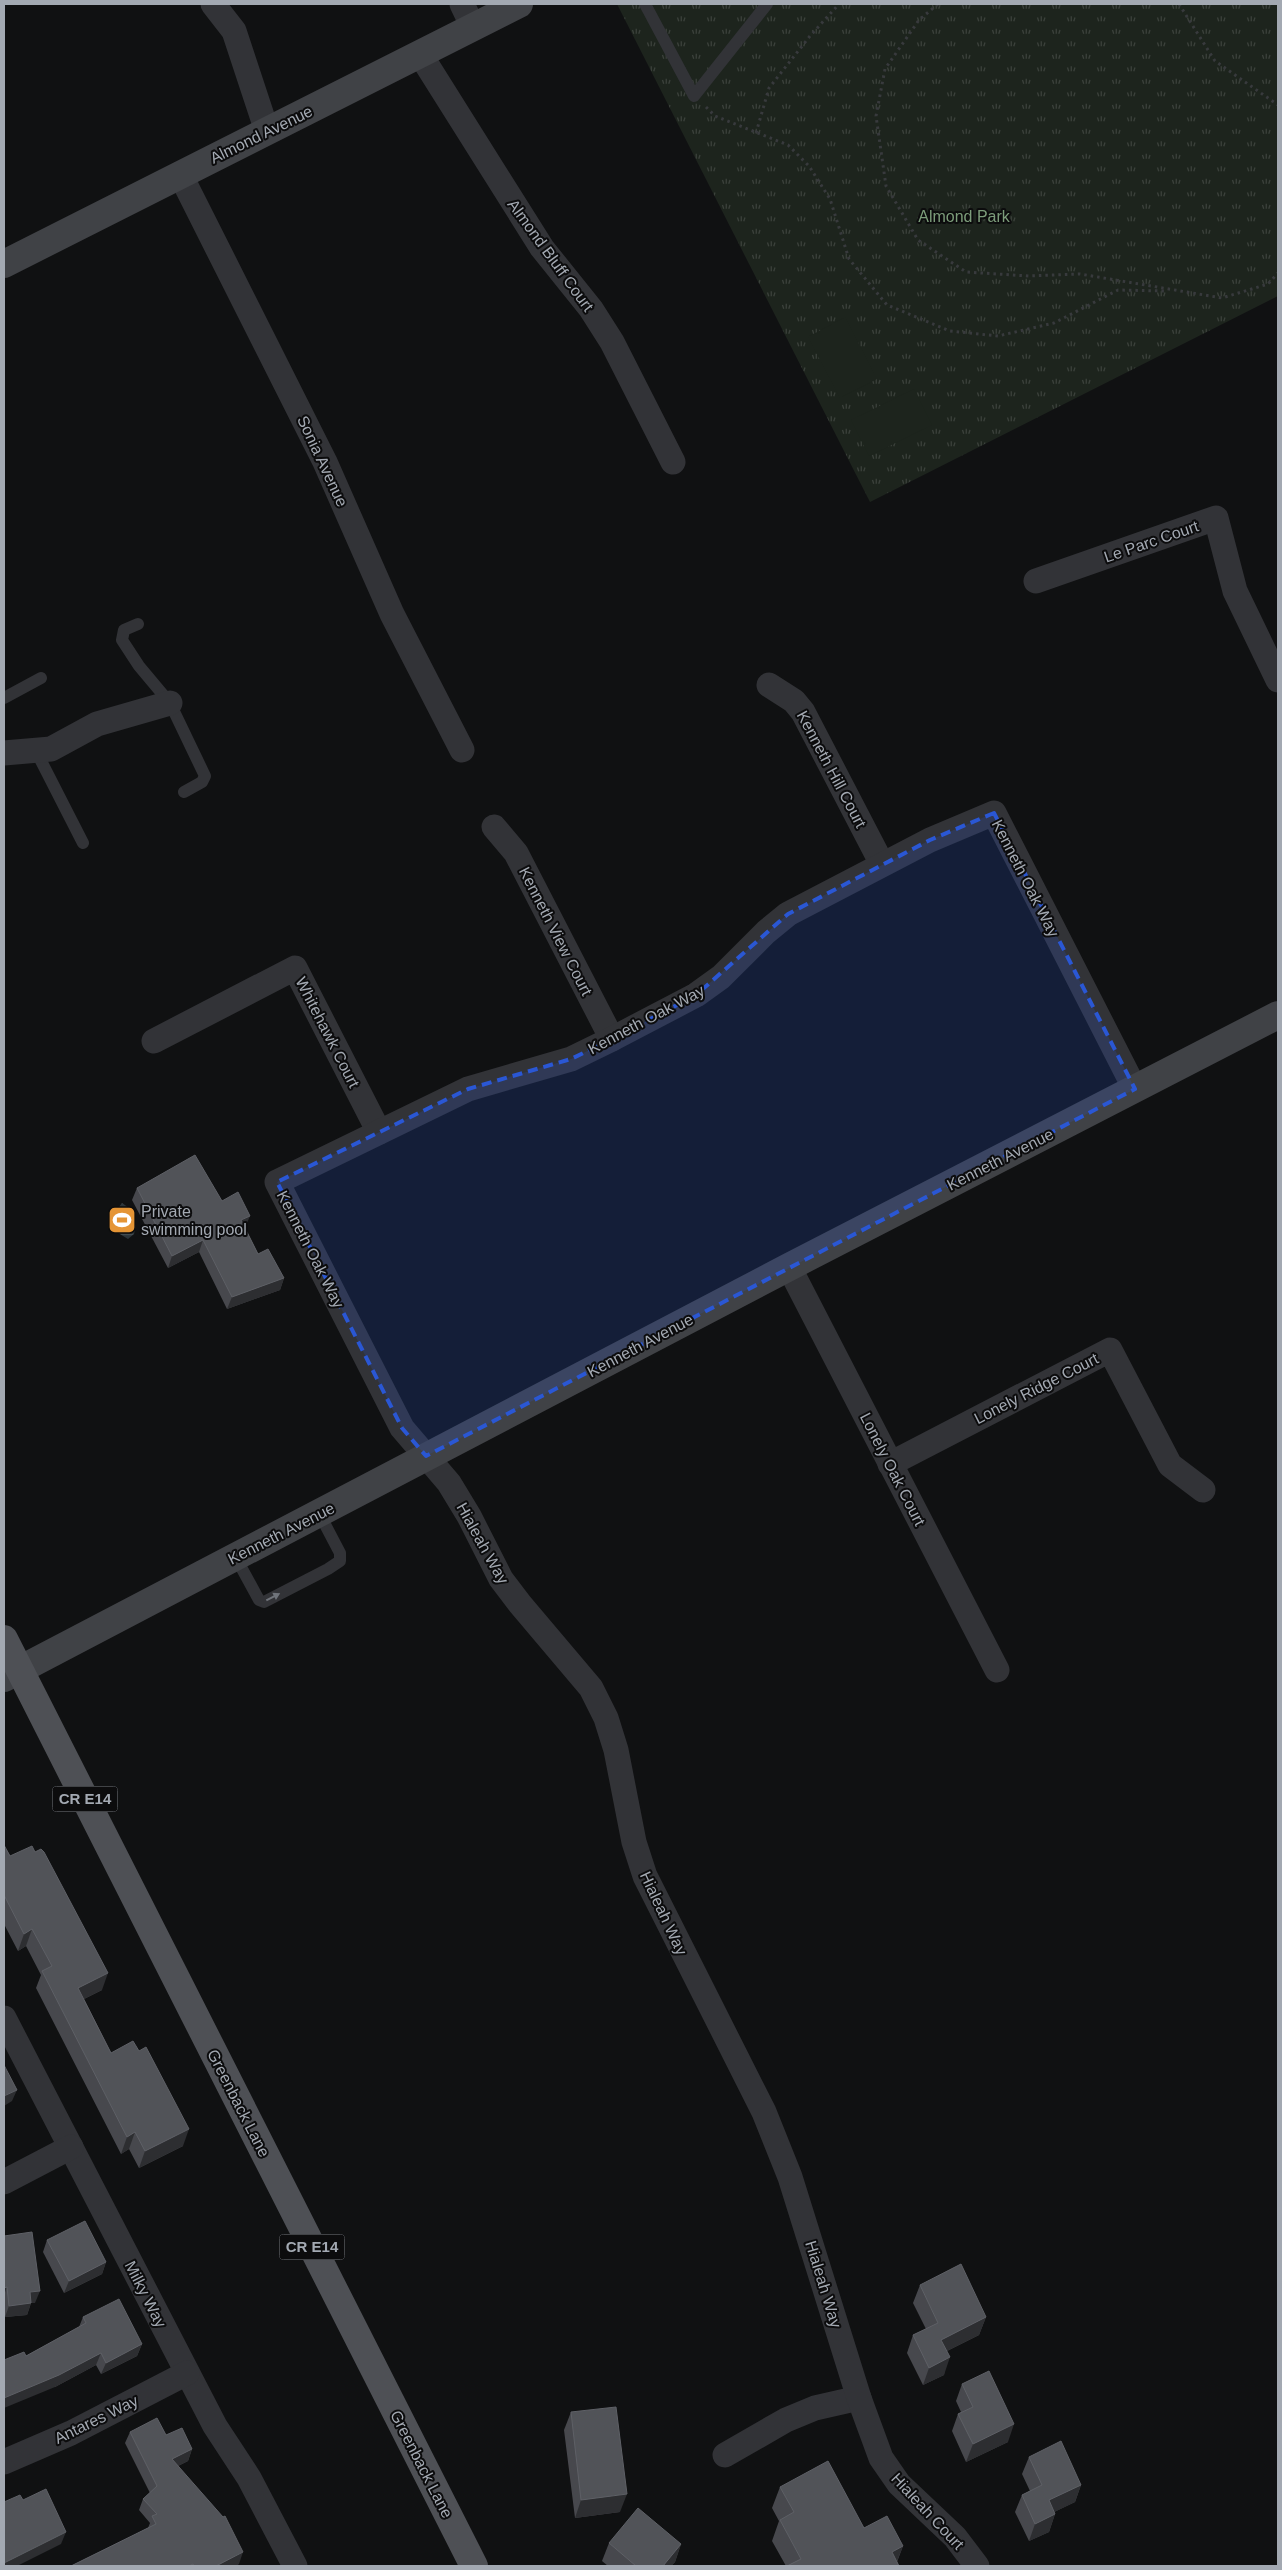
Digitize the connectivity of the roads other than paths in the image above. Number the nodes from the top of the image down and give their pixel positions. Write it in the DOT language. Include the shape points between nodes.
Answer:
graph roads {
  1 [pos="212,4"];
  2 [pos="518,4"];
  3 [pos="645,4"];
  4 [pos="767,4"];
  5 [pos="467,15"];
  6 [pos="420,54"];
  7 [pos="266,132"];
  8 [pos="180,174"];
  9 [pos="4,264"];
  10 [pos="673,462"];
  11 [pos="1036,581"];
  12 [pos="138,624"];
  13 [pos="41,678"];
  14 [pos="1278,680"];
  15 [pos="769,685"];
  16 [pos="4,698"];
  17 [pos="170,703"];
  18 [pos="462,750"];
  19 [pos="36,751"];
  20 [pos="4,753"];
  21 [pos="184,792"];
  22 [pos="494,827"];
  23 [pos="83,843"];
  24 [pos="882,864"];
  25 [pos="1278,1015"];
  26 [pos="612,1038"];
  27 [pos="154,1041"];
  28 [pos="1135,1089"];
  29 [pos="380,1132"];
  30 [pos="789,1267"];
  31 [pos="426,1456"];
  32 [pos="890,1464"];
  33 [pos="1203,1490"];
  34 [pos="319,1514"];
  35 [pos="235,1556"];
  36 [pos="4,1639"];
  37 [pos="997,1670"];
  38 [pos="12,1674"];
  39 [pos="4,2018"];
  40 [pos="71,2147"];
  41 [pos="4,2182"];
  42 [pos="187,2374"];
  43 [pos="858,2398"];
  44 [pos="725,2455"];
  45 [pos="4,2462"];
  46 [pos="295,2566"];
  47 [pos="474,2566"];
  48 [pos="977,2566"];
  1 -- 7 [label="street" via="234,31"];
  2 -- 5 [label="main road, Almond Avenue"];
  3 -- 4 [label="lane" via="694,96"];
  5 -- 6 [label="main road, Almond Avenue"];
  6 -- 7 [label="main road, Almond Avenue"];
  6 -- 10 [label="street, Almond Bluff Court" via="542,248 591,309 612,342"];
  7 -- 8 [label="main road, Almond Avenue"];
  8 -- 9 [label="main road, Almond Avenue"];
  8 -- 18 [label="street, Sonia Avenue" via="325,462 392,614"];
  11 -- 14 [label="street, Le Parc Court" via="1216,518 1235,590"];
  12 -- 17 [label="lane" via="124,630 122,640"];
  13 -- 16 [label="lane"];
  15 -- 24 [label="street, Kenneth Hill Court" via="794,700 803,712"];
  17 -- 19 [label="street" via="97,724 51,749"];
  17 -- 21 [label="lane" via="205,776 202,782"];
  19 -- 20 [label="street"];
  19 -- 23 [label="lane"];
  22 -- 26 [label="street, Kenneth View Court" via="516,853"];
  24 -- 26 [label="street, Kenneth Oak Way" via="788,914 721,977 696,995"];
  24 -- 28 [label="street, Kenneth Oak Way" via="994,813"];
  25 -- 28 [label="main road, Kenneth Avenue"];
  26 -- 29 [label="street, Kenneth Oak Way" via="562,1062 468,1089"];
  27 -- 29 [label="street, Whitehawk Court" via="295,968"];
  28 -- 30 [label="main road, Kenneth Avenue"];
  29 -- 31 [label="street, Kenneth Oak Way" via="277,1182 402,1428"];
  30 -- 31 [label="main road, Kenneth Avenue"];
  30 -- 32 [label="street, Lonely Oak Court"];
  31 -- 34 [label="main road, Kenneth Avenue"];
  31 -- 43 [label="street, Hialeah Way" via="449,1483 502,1578 520,1604 581,1674 606,1718 616,1750 634,1842 645,1876 767,2120 802,2213"];
  32 -- 33 [label="street, Lonely Ridge Court" via="1110,1350 1170,1465"];
  32 -- 37 [label="street, Lonely Oak Court"];
  34 -- 35 [label="main road, Kenneth Avenue"];
  35 -- 34 [label="lane, one-way" via="259,1600 264,1602 328,1570 340,1560 340,1553"];
  35 -- 38 [label="main road, Kenneth Avenue"];
  36 -- 38 [label="main road, Greenback Lane / CR E14"];
  38 -- 47 [label="main road, Greenback Lane / CR E14"];
  39 -- 40 [label="street, Milky Way"];
  40 -- 41 [label="street"];
  40 -- 42 [label="street, Milky Way"];
  42 -- 45 [label="street, Antares Way" via="71,2433"];
  42 -- 46 [label="street, Milky Way" via="215,2426 249,2478"];
  43 -- 44 [label="street" via="814,2408"];
  43 -- 48 [label="street, Hialeah Court" via="881,2458 899,2484 955,2537"];
}
